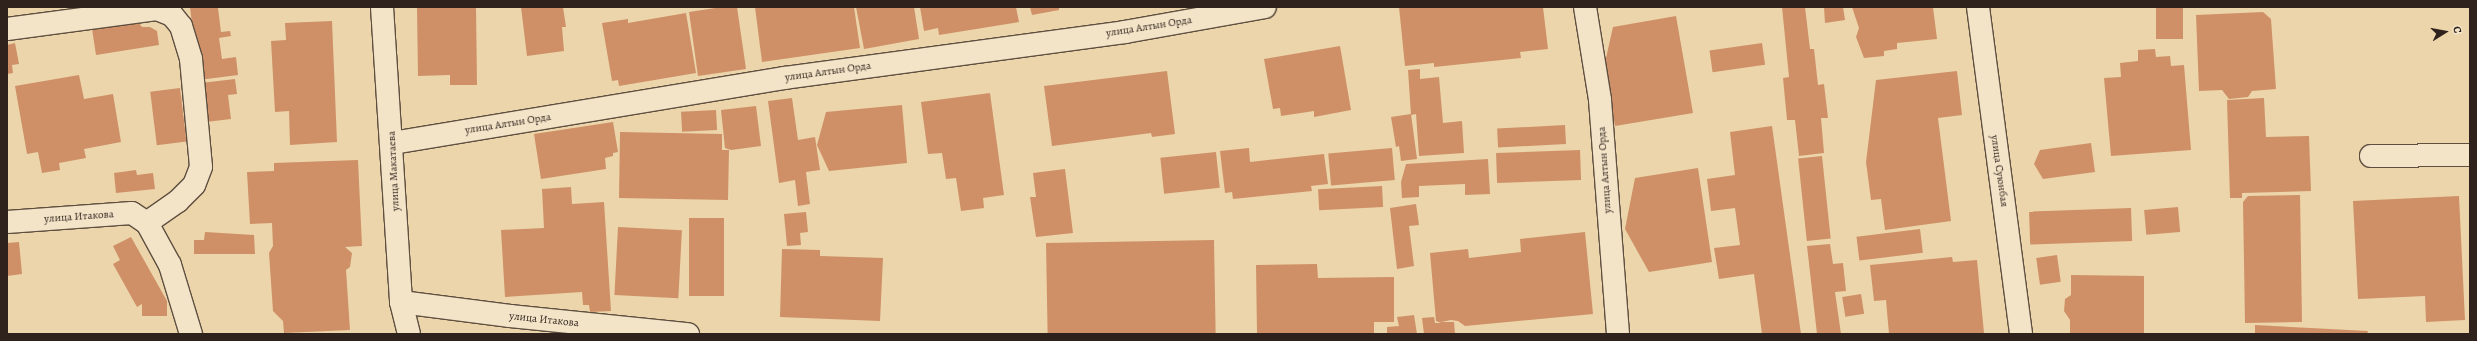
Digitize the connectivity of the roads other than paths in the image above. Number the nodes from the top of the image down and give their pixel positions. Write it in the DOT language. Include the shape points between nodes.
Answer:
graph roads {
  1 [pos="382,7"];
  2 [pos="1265,7"];
  3 [pos="1585,7"];
  4 [pos="1978,7"];
  5 [pos="7,29"];
  6 [pos="392,143"];
  7 [pos="2470,155"];
  8 [pos="2371,156"];
  9 [pos="7,222"];
  10 [pos="148,223"];
  11 [pos="401,302"];
  12 [pos="191,334"];
  13 [pos="409,334"];
  14 [pos="688,334"];
  15 [pos="1618,334"];
  16 [pos="2021,334"];
  1 -- 6 [label="street, улица Макатаева"];
  2 -- 6 [label="street, улица Алтын Орда" via="1125,32 785,78"];
  3 -- 15 [label="street, улица Алтын Орда" via="1600,100"];
  4 -- 16 [label="street, улица Суюнбая"];
  5 -- 10 [label="street" via="157,9 172,15 181,26 191,59 201,167 194,185 178,201"];
  6 -- 11 [label="street, улица Макатаева"];
  7 -- 8 [label="street"];
  9 -- 10 [label="street, улица Итакова" via="132,213"];
  10 -- 12 [label="street" via="170,264"];
  11 -- 13 [label="street, улица Макатаева"];
  11 -- 14 [label="street, улица Итакова"];
}
